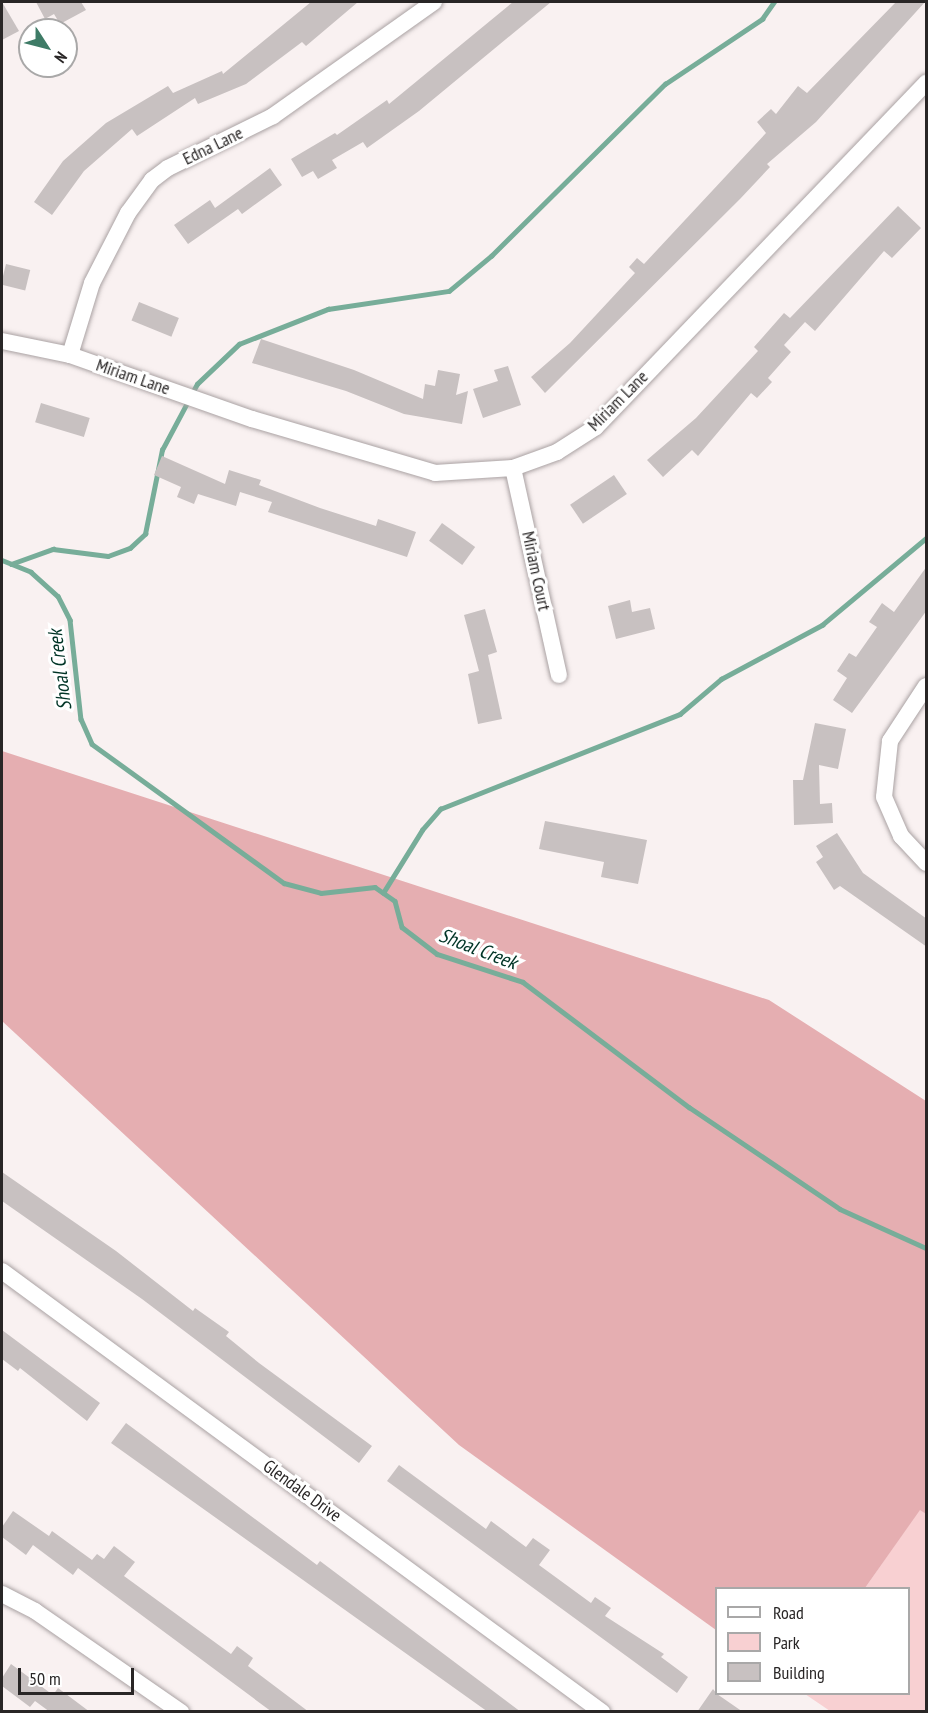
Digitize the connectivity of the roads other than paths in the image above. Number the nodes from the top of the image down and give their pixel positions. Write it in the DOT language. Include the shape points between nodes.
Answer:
graph roads {
  1 [pos="434,2"];
  2 [pos="927,83"];
  3 [pos="2,341"];
  4 [pos="70,355"];
  5 [pos="513,468"];
  6 [pos="559,675"];
  7 [pos="927,686"];
  8 [pos="927,863"];
  9 [pos="2,1271"];
  10 [pos="2,1594"];
  11 [pos="181,1712"];
  12 [pos="602,1712"];
  1 -- 4 [label="street, Edna Lane" via="273,116 168,168 152,180 128,213 92,283"];
  2 -- 5 [label="street, Miriam Lane" via="596,427 557,452"];
  3 -- 4 [label="street, Miriam Lane"];
  4 -- 5 [label="street, Miriam Lane" via="252,419 435,473"];
  5 -- 6 [label="street, Miriam Court"];
  7 -- 8 [label="street" via="890,741 884,797 902,836"];
  9 -- 12 [label="street, Glendale Drive"];
  10 -- 11 [label="street" via="35,1611"];
}
